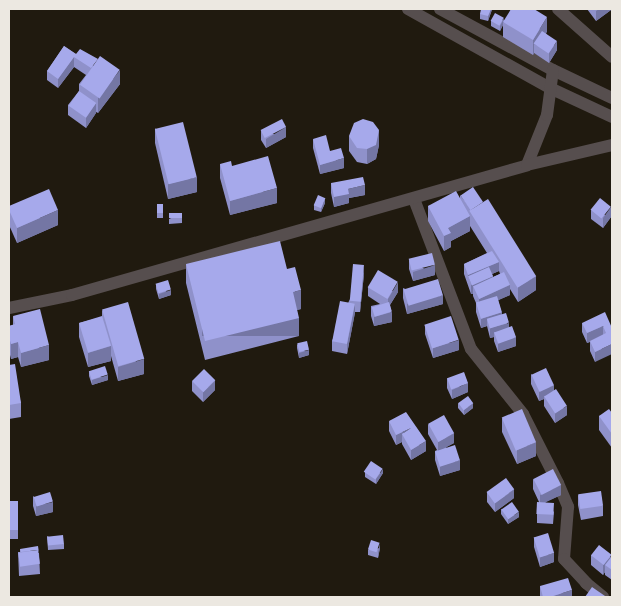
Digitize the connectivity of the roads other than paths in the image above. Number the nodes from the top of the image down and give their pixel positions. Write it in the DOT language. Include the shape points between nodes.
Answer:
graph roads {
  1 [pos="408,9"];
  2 [pos="440,9"];
  3 [pos="558,9"];
  4 [pos="611,54"];
  5 [pos="553,70"];
  6 [pos="552,89"];
  7 [pos="612,98"];
  8 [pos="612,117"];
  9 [pos="612,145"];
  10 [pos="528,165"];
  11 [pos="414,198"];
  12 [pos="9,308"];
  13 [pos="603,597"];
  1 -- 6 [label="street"];
  2 -- 5 [label="street"];
  3 -- 4 [label="street"];
  5 -- 6 [label="street"];
  5 -- 7 [label="street"];
  6 -- 8 [label="street"];
  6 -- 10 [label="street" via="547,115"];
  9 -- 10 [label="street"];
  10 -- 11 [label="street"];
  11 -- 12 [label="street" via="72,295"];
  11 -- 13 [label="street" via="472,349 523,414 558,483 568,508 564,559"];
}
